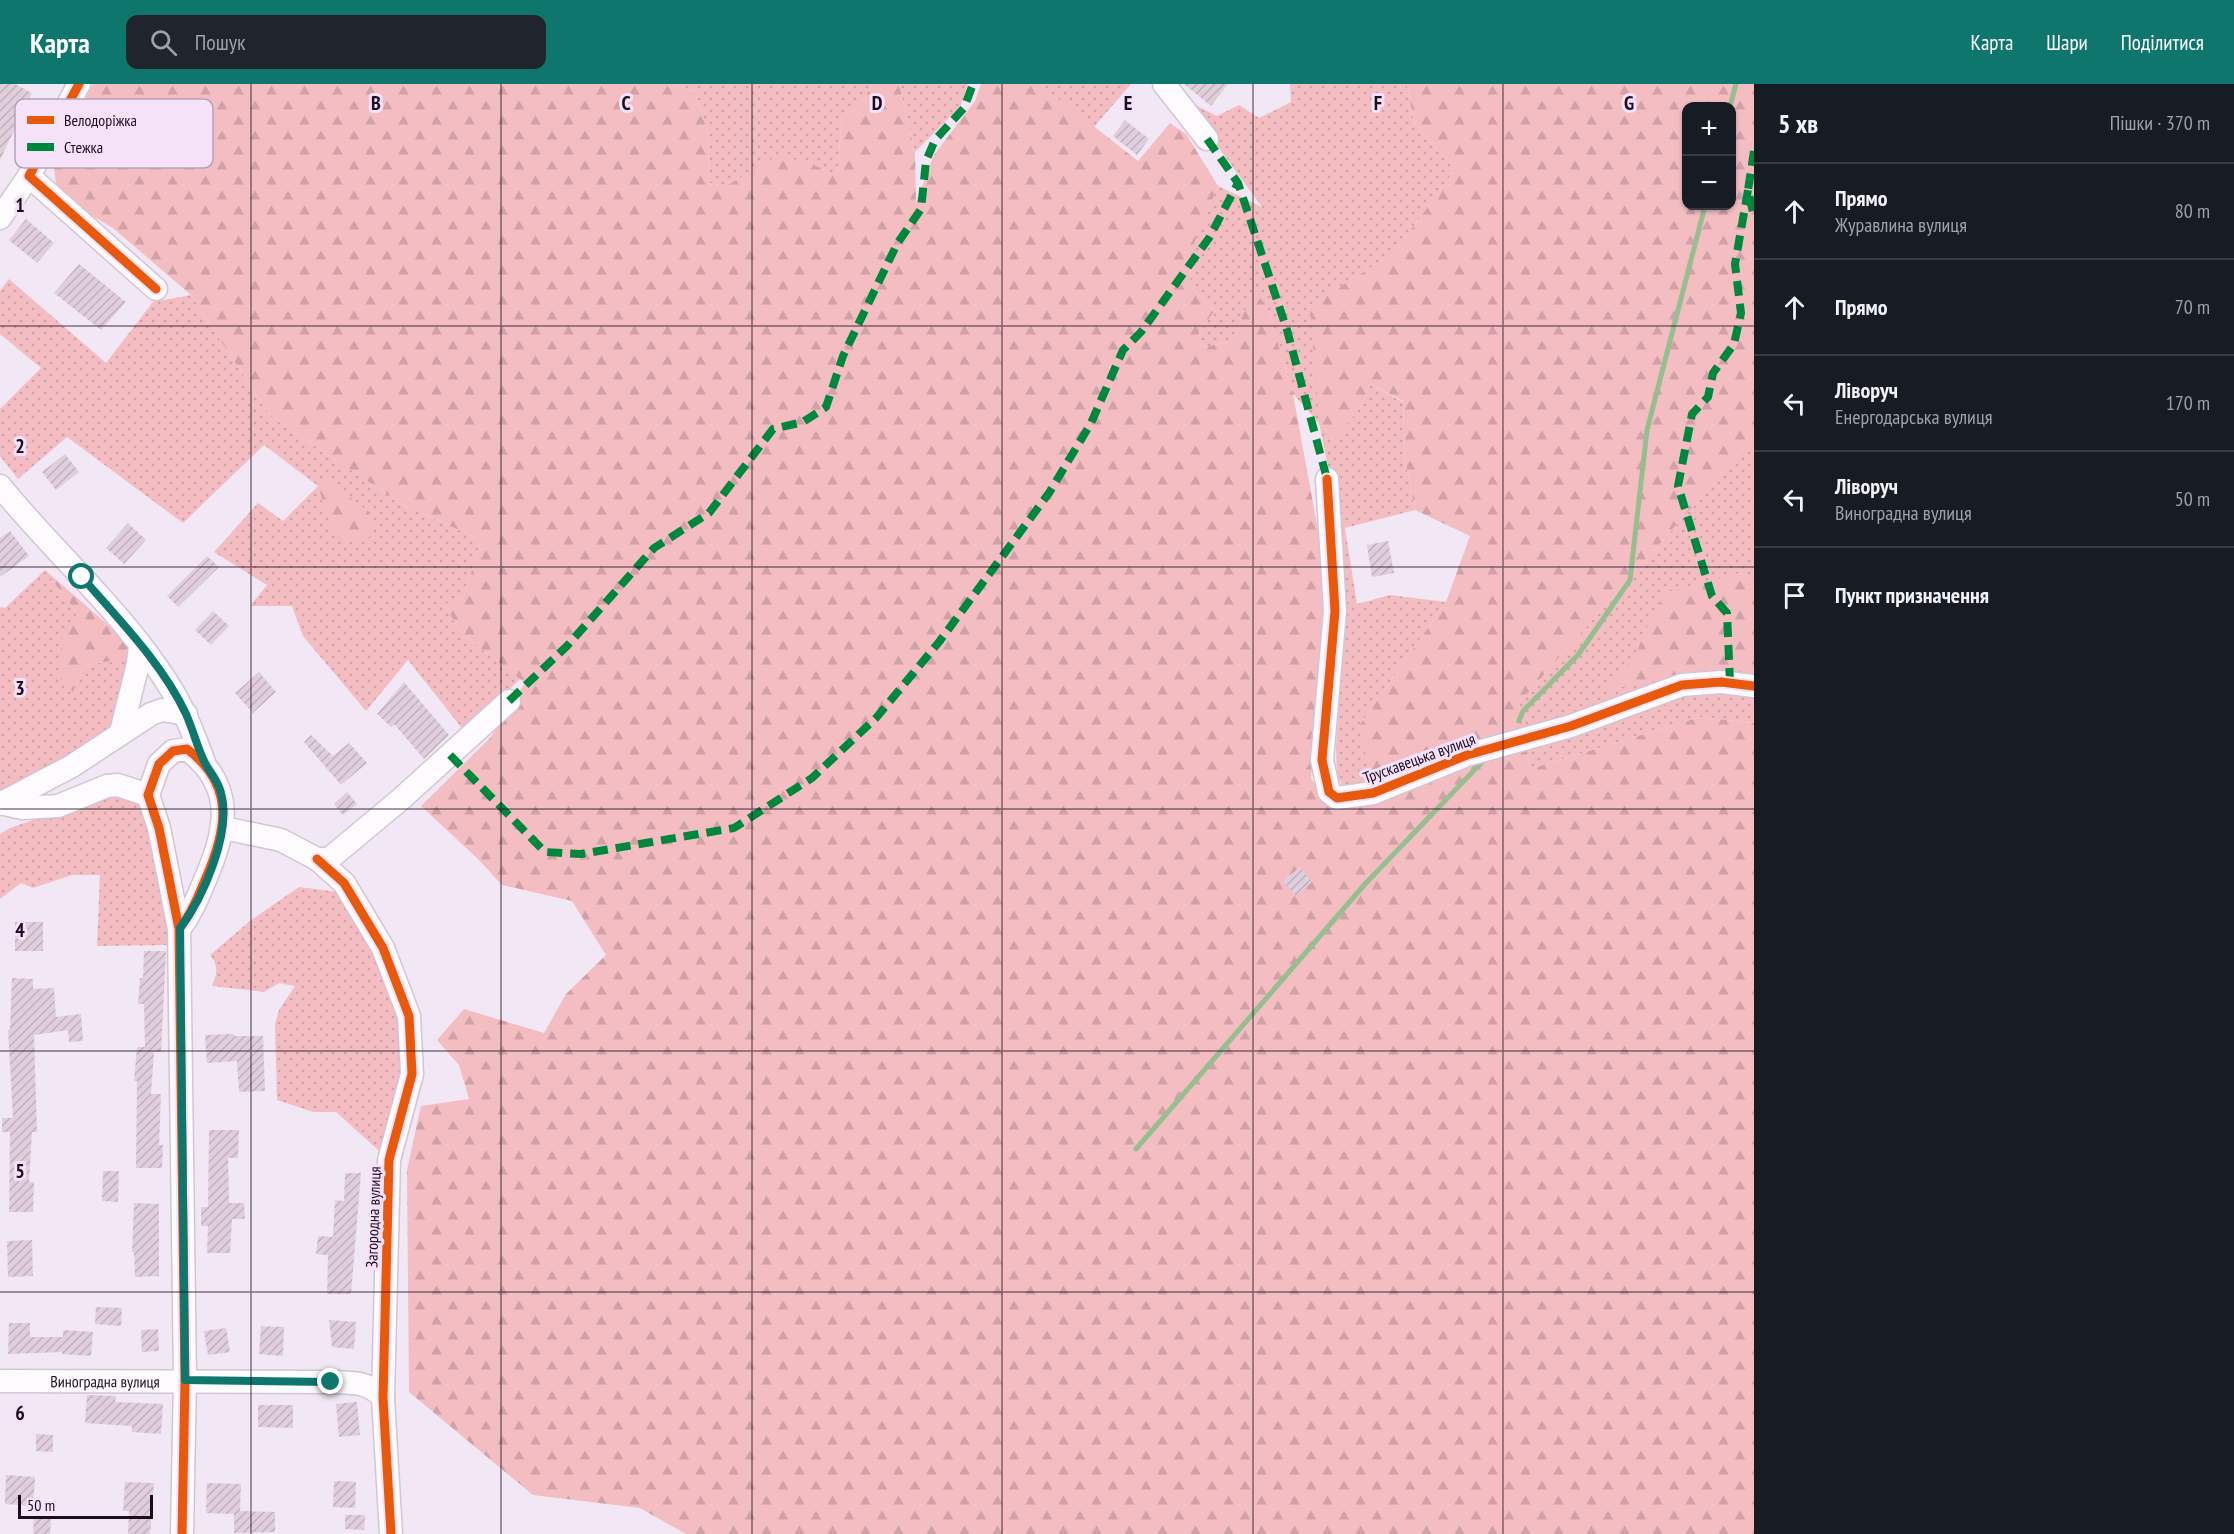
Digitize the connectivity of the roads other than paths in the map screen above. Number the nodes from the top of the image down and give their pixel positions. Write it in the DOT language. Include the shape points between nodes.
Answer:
graph roads {
  1 [pos="79,84"];
  2 [pos="1164,84"];
  3 [pos="71,99"];
  4 [pos="1207,139"];
  5 [pos="33,168"];
  6 [pos="29,176"];
  7 [pos="0,218"];
  8 [pos="156,289"];
  9 [pos="1327,479"];
  10 [pos="0,486"];
  11 [pos="140,645"];
  12 [pos="1754,686"];
  13 [pos="509,701"];
  14 [pos="186,714"];
  15 [pos="121,732"];
  16 [pos="205,764"];
  17 [pos="148,795"];
  18 [pos="0,803"];
  19 [pos="224,828"];
  20 [pos="317,859"];
  21 [pos="180,928"];
  22 [pos="185,1380"];
  23 [pos="0,1381"];
  24 [pos="383,1398"];
  25 [pos="182,1534"];
  26 [pos="391,1534"];
  1 -- 3 [label="street"];
  2 -- 4 [label="street"];
  5 -- 6 [label="street"];
  6 -- 7 [label="street"];
  6 -- 8 [label="street"];
  9 -- 12 [label="street, Трускавецька вулиця" via="1335,611 1322,760 1329,792 1337,798 1373,793 1467,755 1571,726 1682,685 1721,682"];
  10 -- 11 [label="street"];
  11 -- 14 [label="street"];
  11 -- 15 [label="street"];
  13 -- 20 [label="street" via="344,848 328,859"];
  14 -- 15 [label="street" via="162,710"];
  14 -- 16 [label="street"];
  15 -- 18 [label="street" via="72,766"];
  16 -- 17 [label="street" via="187,749 173,751 159,764"];
  16 -- 19 [label="street" via="222,794"];
  17 -- 18 [label="street" via="118,785 58,806 22,808"];
  17 -- 21 [label="street"];
  19 -- 20 [label="street, Загородна вулиця" via="281,840"];
  19 -- 21 [label="street" via="212,865"];
  20 -- 24 [label="street, Загородна вулиця" via="344,883 383,948 410,1016 412,1074 390,1160"];
  21 -- 22 [label="street"];
  22 -- 23 [label="street, Виноградна вулиця"];
  22 -- 24 [label="street, Виноградна вулиця" via="365,1384"];
  22 -- 25 [label="street"];
  24 -- 26 [label="street, Загородна вулиця"];
}
